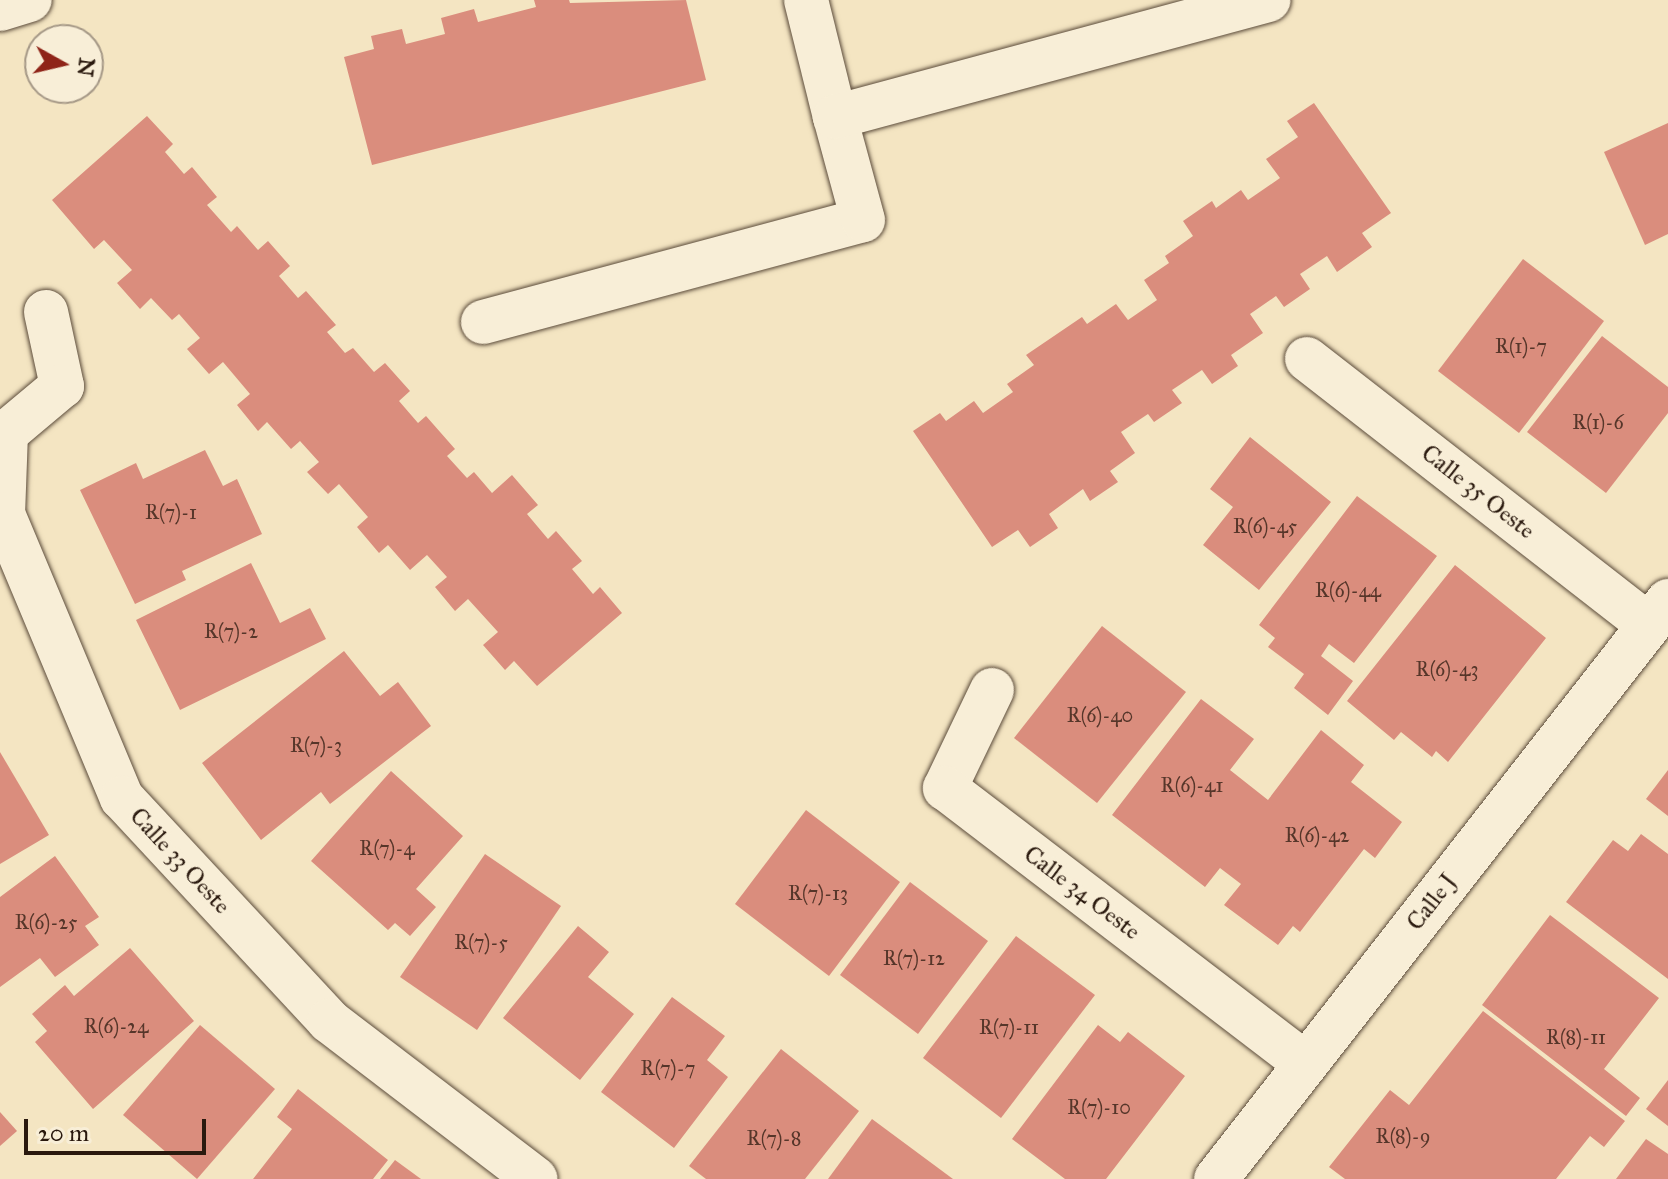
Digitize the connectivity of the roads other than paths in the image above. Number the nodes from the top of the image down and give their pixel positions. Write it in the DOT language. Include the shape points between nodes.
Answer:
graph roads {
  1 [pos="30,0"];
  2 [pos="806,0"];
  3 [pos="1269,0"];
  4 [pos="0,9"];
  5 [pos="835,117"];
  6 [pos="46,312"];
  7 [pos="483,322"];
  8 [pos="1307,359"];
  9 [pos="1659,613"];
  10 [pos="992,690"];
  11 [pos="1305,1063"];
  12 [pos="536,1179"];
  13 [pos="1216,1179"];
  1 -- 4 [label="street"];
  2 -- 5 [label="street"];
  3 -- 5 [label="street"];
  5 -- 7 [label="street" via="863,220"];
  6 -- 12 [label="street, Calle 33 Oeste" via="62,386 6,433 3,514 122,798 329,1021"];
  8 -- 9 [label="street, Calle 35 Oeste"];
  9 -- 11 [label="street, Calle J"];
  10 -- 11 [label="street, Calle 34 Oeste" via="945,788"];
  11 -- 13 [label="street, Calle J"];
}
